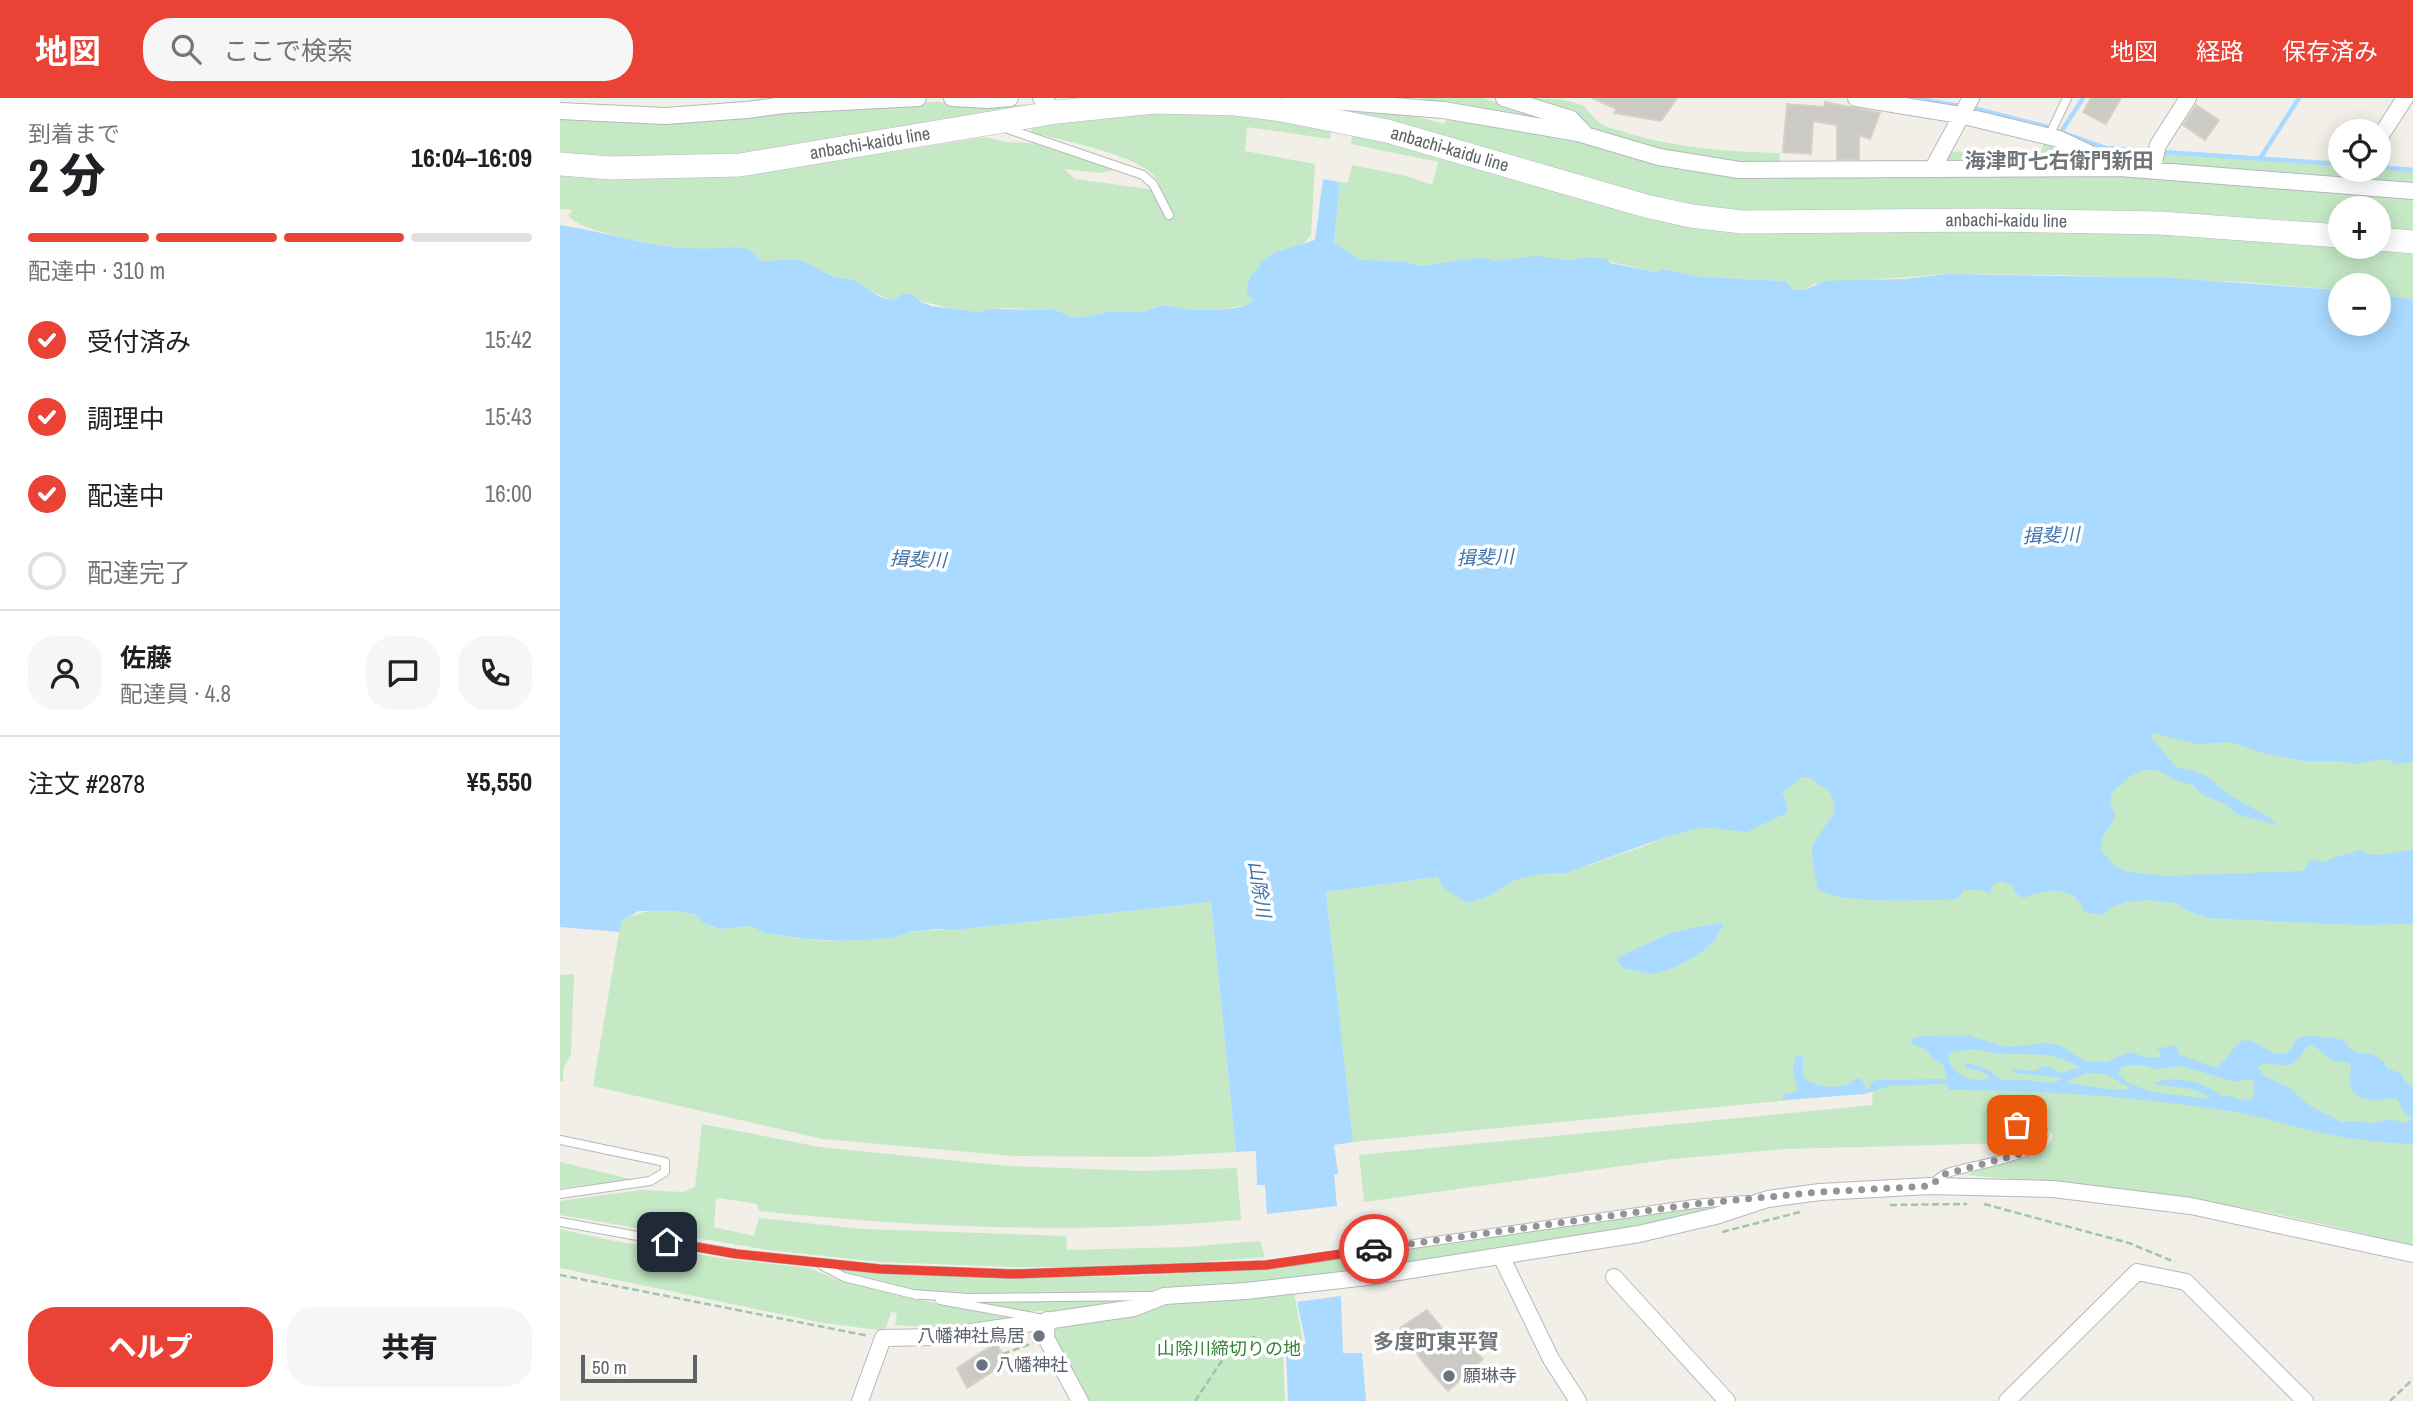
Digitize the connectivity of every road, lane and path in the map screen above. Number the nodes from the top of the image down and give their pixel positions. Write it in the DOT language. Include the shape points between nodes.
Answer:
graph roads {
  1 [pos="777,98"];
  2 [pos="918,98"];
  3 [pos="952,98"];
  4 [pos="1010,98"];
  5 [pos="1504,98"];
  6 [pos="1856,98"];
  7 [pos="1971,98"];
  8 [pos="2067,98"];
  9 [pos="2188,98"];
  10 [pos="2405,98"];
  11 [pos="1049,105"];
  12 [pos="747,110"];
  13 [pos="1282,110"];
  14 [pos="560,111"];
  15 [pos="1960,115"];
  16 [pos="2391,120"];
  17 [pos="993,123"];
  18 [pos="1586,135"];
  19 [pos="2049,137"];
  20 [pos="560,164"];
  21 [pos="1933,168"];
  22 [pos="2120,168"];
  23 [pos="2152,170"];
  24 [pos="2355,182"];
  25 [pos="2353,186"];
  26 [pos="2413,191"];
  27 [pos="1169,215"];
  28 [pos="2328,235"];
  29 [pos="2391,240"];
  30 [pos="2413,242"];
  31 [pos="1998,1122"];
  32 [pos="560,1140"];
  33 [pos="1930,1186"];
  34 [pos="560,1194"];
  35 [pos="1768,1199"];
  36 [pos="1983,1203"];
  37 [pos="1970,1204"];
  38 [pos="1881,1205"];
  39 [pos="1800,1212"];
  40 [pos="560,1222"];
  41 [pos="1721,1232"];
  42 [pos="2413,1254"];
  43 [pos="1501,1256"];
  44 [pos="817,1263"];
  45 [pos="560,1275"];
  46 [pos="1615,1277"];
  47 [pos="2186,1282"];
  48 [pos="913,1294"];
  49 [pos="1164,1296"];
  50 [pos="1047,1320"];
  51 [pos="1255,1336"];
  52 [pos="883,1338"];
  53 [pos="1046,1338"];
  54 [pos="1003,1354"];
  55 [pos="2413,1379"];
  56 [pos="860,1401"];
  57 [pos="1080,1401"];
  58 [pos="1195,1401"];
  59 [pos="1578,1401"];
  60 [pos="1727,1401"];
  61 [pos="2007,1401"];
  62 [pos="2305,1401"];
  63 [pos="2390,1401"];
  1 -- 12 [label="street"];
  2 -- 12 [label="street"];
  3 -- 4 [label="street"];
  5 -- 18 [label="street" via="1572,119"];
  6 -- 15 [label="street"];
  7 -- 15 [label="street"];
  8 -- 19 [label="lane"];
  9 -- 23 [label="street" via="2158,145"];
  10 -- 16 [label="street"];
  11 -- 13 [label="main road, anbachi-kaidu line" via="1154,102"];
  11 -- 17 [label="main road, anbachi-kaidu line"];
  12 -- 14 [label="street" via="665,116"];
  13 -- 18 [label="street" via="1296,98 1397,105"];
  13 -- 28 [label="main road, anbachi-kaidu line" via="1387,131 1691,216 1742,222 2160,223"];
  15 -- 19 [label="street"];
  15 -- 21 [label="street"];
  17 -- 20 [label="main road, anbachi-kaidu line" via="740,165 610,168"];
  17 -- 27 [label="lane" via="1143,175"];
  18 -- 21 [label="street" via="1659,157 1739,170"];
  19 -- 22 [label="street"];
  21 -- 22 [label="street"];
  22 -- 23 [label="street"];
  23 -- 25 [label="street"];
  24 -- 25 [label="street"];
  25 -- 26 [label="street"];
  29 -- 30 [label="main road"];
  31 -- 33 [label="lane" via="2043,1130 2045,1135 2024,1153 1945,1174"];
  32 -- 34 [label="lane" via="665,1162 665,1172 650,1181"];
  33 -- 35 [label="street"];
  33 -- 42 [label="street" via="2053,1189 2191,1206"];
  35 -- 43 [label="street" via="1639,1234"];
  35 -- 44 [label="lane" via="1694,1204 1266,1265 1013,1274"];
  36 -- 47 [label="path" via="2129,1243 2177,1263"];
  37 -- 38 [label="path"];
  39 -- 41 [label="path"];
  40 -- 44 [label="lane" via="737,1254"];
  43 -- 49 [label="street" via="1356,1278"];
  43 -- 59 [label="street" via="1551,1359"];
  44 -- 48 [label="lane" via="844,1278"];
  45 -- 52 [label="path"];
  46 -- 60 [label="street"];
  47 -- 61 [label="street" via="2137,1272"];
  47 -- 62 [label="street"];
  48 -- 49 [label="lane" via="968,1298"];
  48 -- 50 [label="lane"];
  49 -- 50 [label="street" via="1134,1308"];
  50 -- 52 [label="street" via="937,1338"];
  50 -- 53 [label="street"];
  51 -- 58 [label="path" via="1225,1356"];
  52 -- 56 [label="street"];
  53 -- 54 [label="path"];
  53 -- 57 [label="street"];
  55 -- 63 [label="path"];
}
